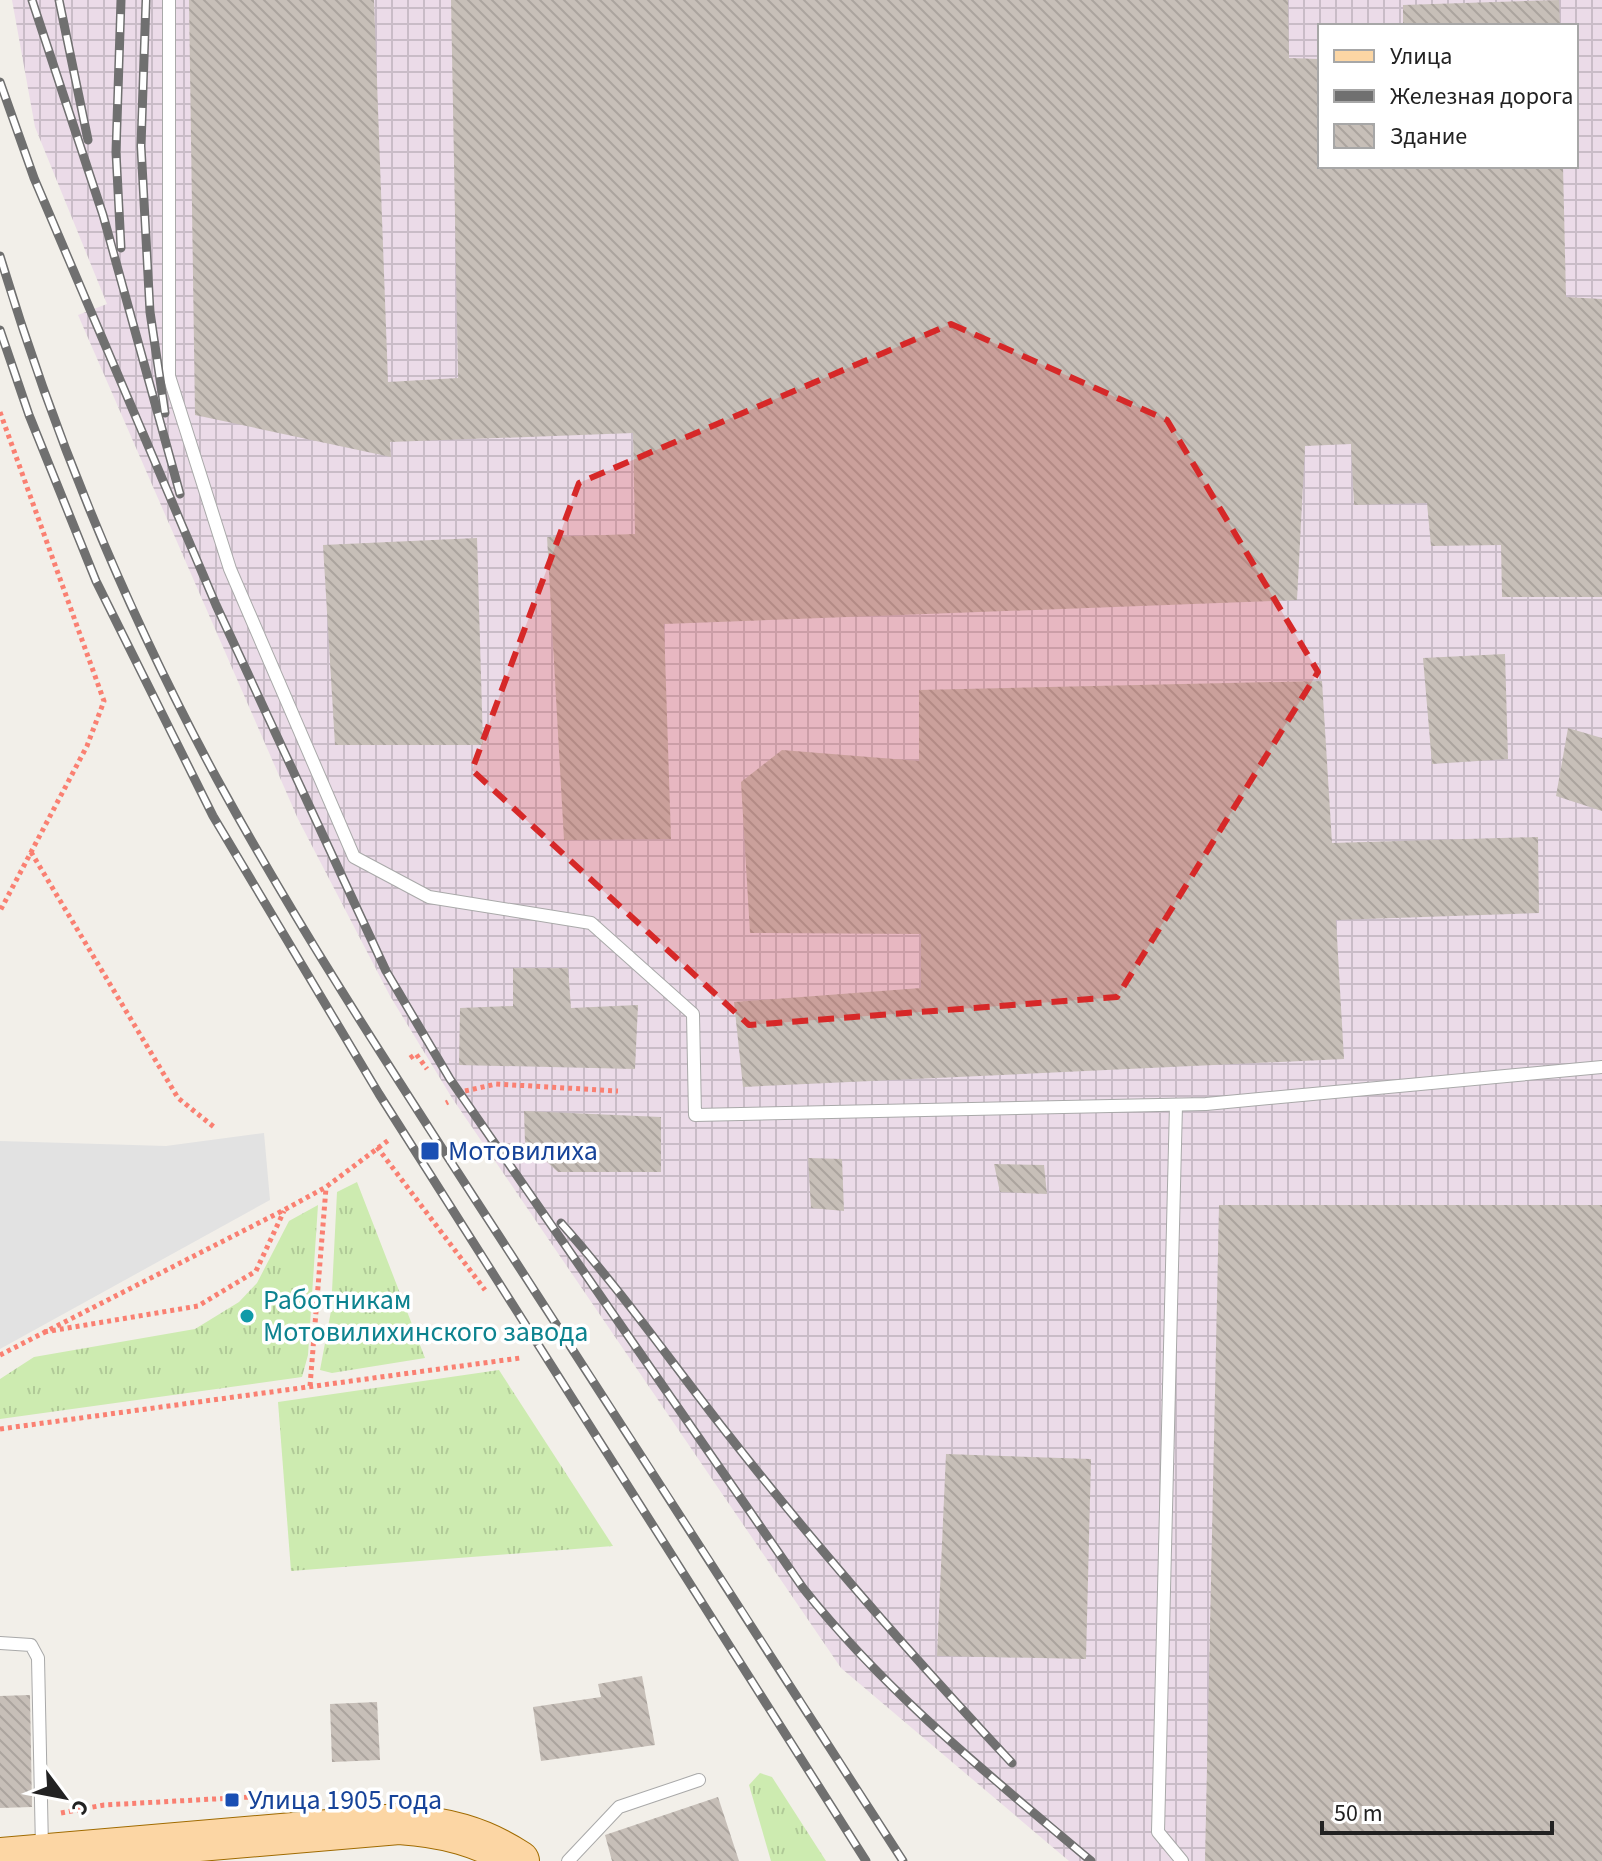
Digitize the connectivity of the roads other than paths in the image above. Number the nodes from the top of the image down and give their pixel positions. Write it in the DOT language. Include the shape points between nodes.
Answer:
graph roads {
  1 [pos="169,0"];
  2 [pos="1602,1067"];
  3 [pos="1176,1105"];
  4 [pos="0,1643"];
  5 [pos="699,1780"];
  6 [pos="42,1836"];
  7 [pos="0,1858"];
  8 [pos="519,1861"];
  9 [pos="568,1861"];
  10 [pos="1182,1861"];
  1 -- 3 [label="lane" via="169,376 230,569 354,857 429,897 591,923 693,1014 695,1115"];
  2 -- 3 [label="lane"];
  3 -- 10 [label="lane" via="1158,1832"];
  4 -- 6 [label="lane" via="31,1645 38,1658"];
  5 -- 9 [label="lane" via="619,1807"];
  6 -- 7 [label="main road"];
  6 -- 8 [label="main road" via="207,1846 399,1824 472,1836"];
}
